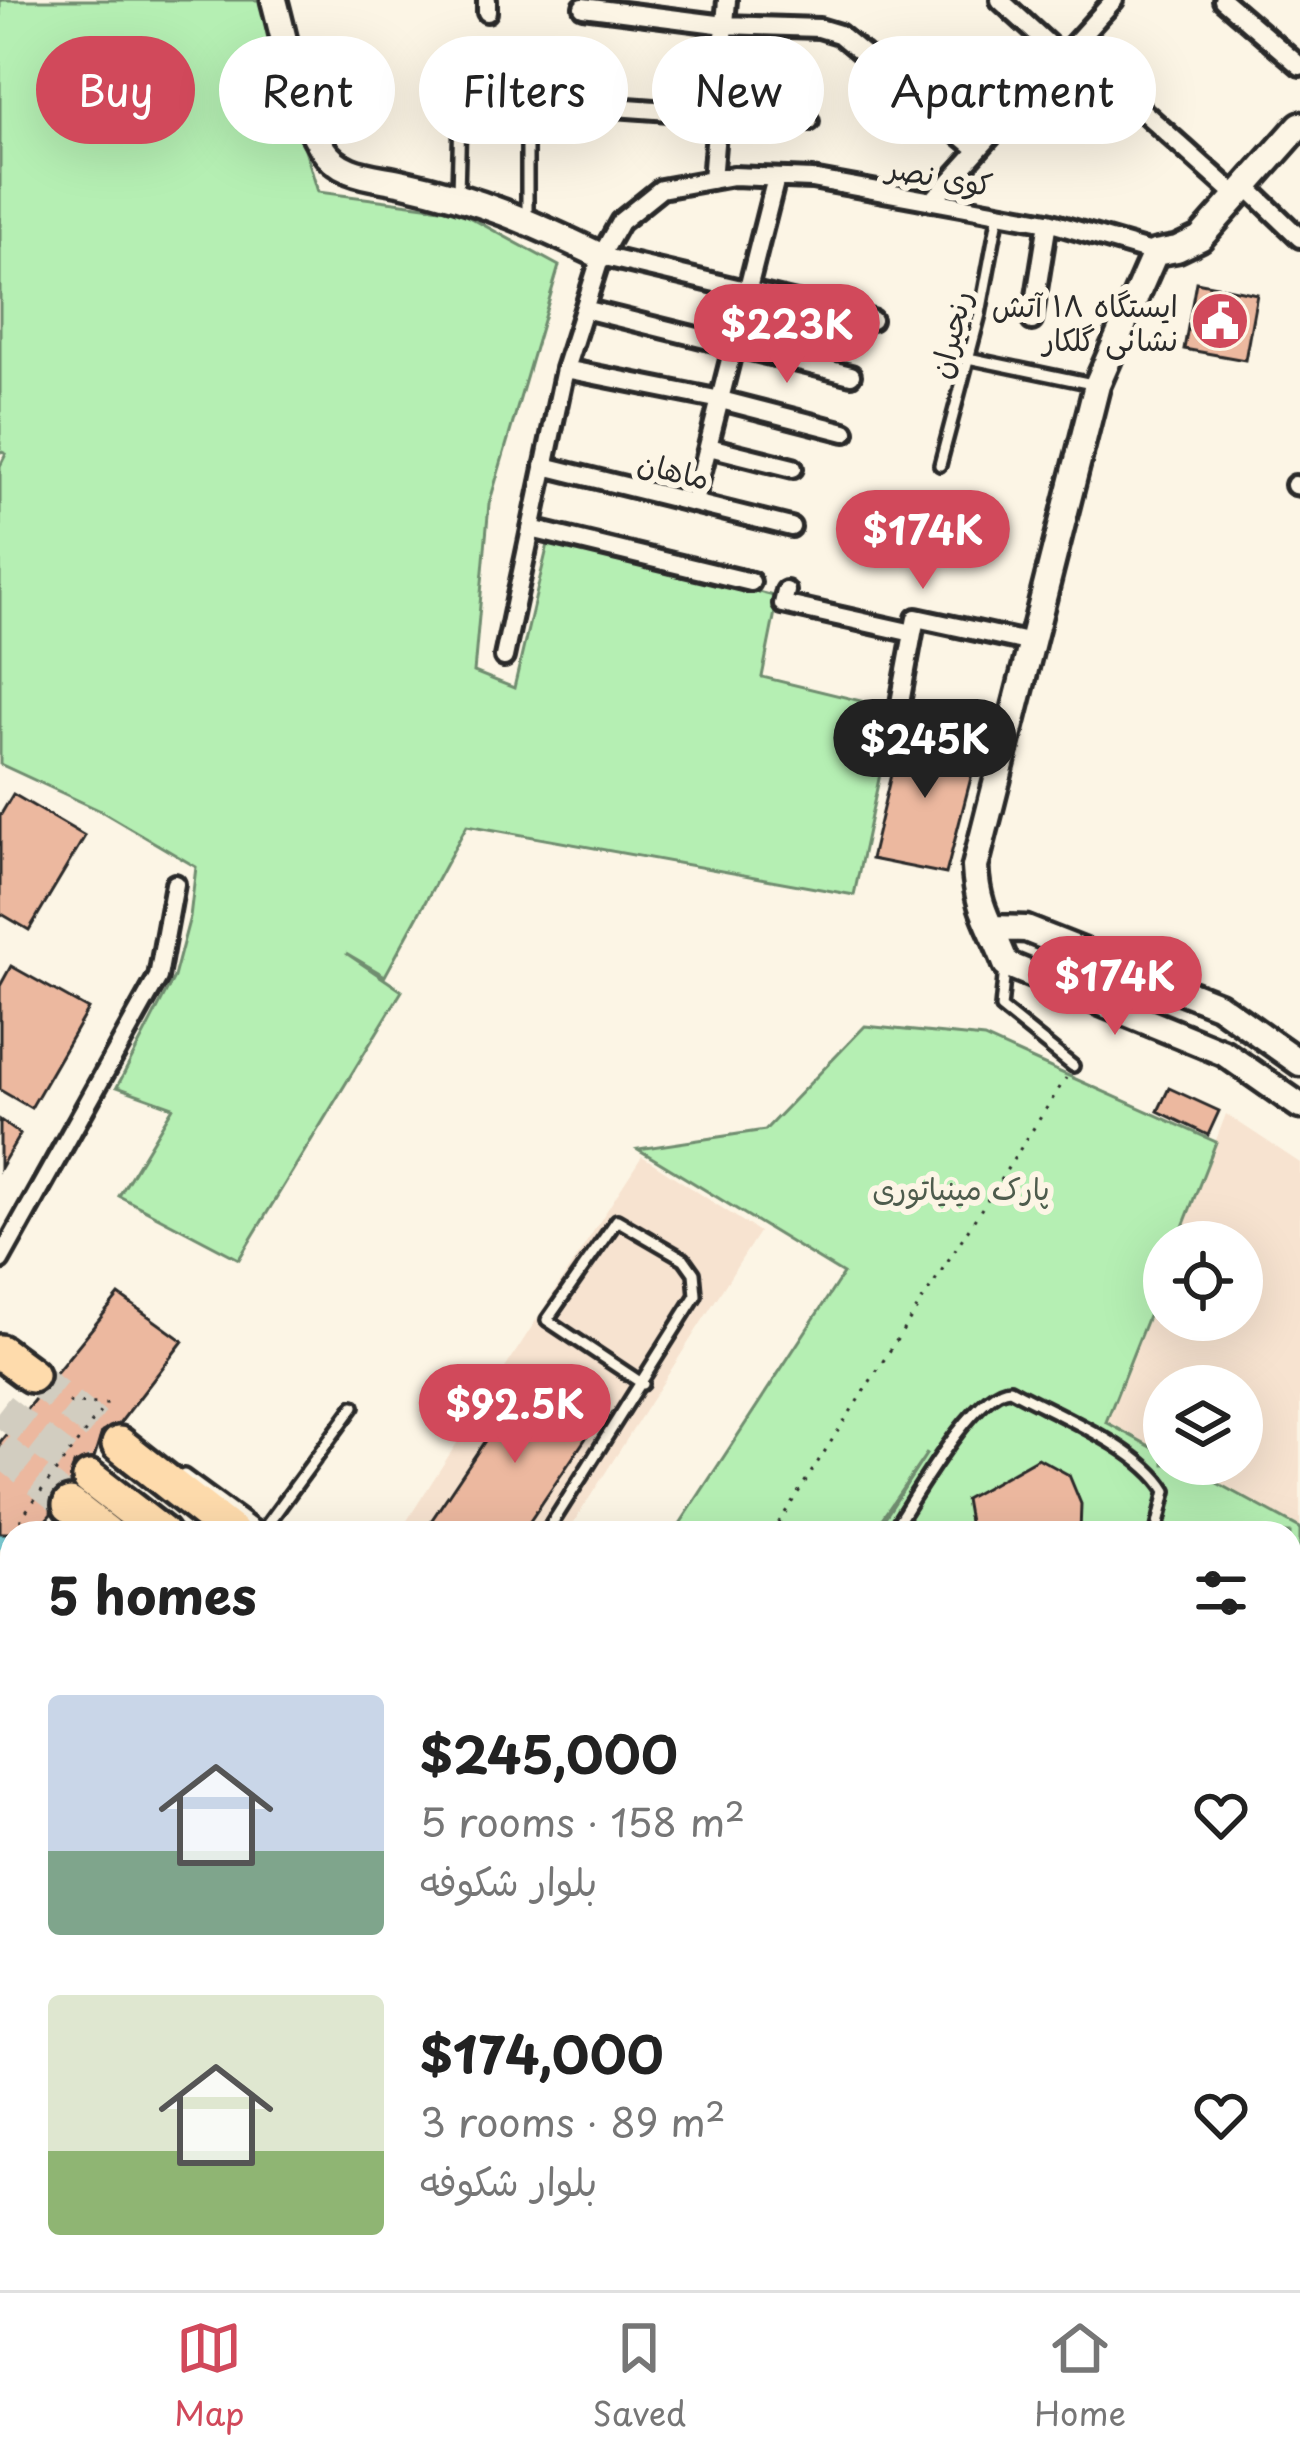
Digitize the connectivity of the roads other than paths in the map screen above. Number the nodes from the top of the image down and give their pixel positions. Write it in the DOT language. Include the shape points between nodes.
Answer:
graph roads {
  1 [pos="274,0"];
  2 [pos="727,0"];
  3 [pos="1000,0"];
  4 [pos="1114,0"];
  5 [pos="1223,0"];
  6 [pos="583,8"];
  7 [pos="724,25"];
  8 [pos="723,36"];
  9 [pos="1046,36"];
  10 [pos="1081,36"];
  11 [pos="1300,66"];
  12 [pos="1156,123"];
  13 [pos="1300,124"];
  14 [pos="459,144"];
  15 [pos="526,144"];
  16 [pos="715,144"];
  17 [pos="983,144"];
  18 [pos="978,150"];
  19 [pos="776,178"];
  20 [pos="712,180"];
  21 [pos="1242,191"];
  22 [pos="458,196"];
  23 [pos="932,201"];
  24 [pos="999,213"];
  25 [pos="527,220"];
  26 [pos="1048,222"];
  27 [pos="1300,238"];
  28 [pos="1155,253"];
  29 [pos="601,256"];
  30 [pos="748,289"];
  31 [pos="584,309"];
  32 [pos="872,320"];
  33 [pos="1032,321"];
  34 [pos="735,346"];
  35 [pos="968,358"];
  36 [pos="565,369"];
  37 [pos="851,375"];
  38 [pos="1096,386"];
  39 [pos="721,400"];
  40 [pos="845,431"];
  41 [pos="709,447"];
  42 [pos="940,465"];
  43 [pos="544,466"];
  44 [pos="793,468"];
  45 [pos="694,502"];
  46 [pos="791,527"];
  47 [pos="531,529"];
  48 [pos="752,582"];
  49 [pos="786,591"];
  50 [pos="913,633"];
  51 [pos="1032,643"];
  52 [pos="504,657"];
  53 [pos="979,731"];
  54 [pos="176,884"];
  55 [pos="992,928"];
  56 [pos="1005,963"];
  57 [pos="1300,1063"];
  58 [pos="1073,1066"];
  59 [pos="1300,1106"];
  60 [pos="0,1260"];
  61 [pos="0,1352"];
  62 [pos="31,1375"];
  63 [pos="643,1384"];
  64 [pos="354,1406"];
  65 [pos="119,1444"];
  66 [pos="175,1468"];
  67 [pos="99,1521"];
  68 [pos="138,1521"];
  69 [pos="217,1521"];
  70 [pos="246,1521"];
  71 [pos="269,1521"];
  72 [pos="554,1521"];
  73 [pos="899,1521"];
  74 [pos="1159,1521"];
  1 -- 22 [label="main road" via="323,150 355,175"];
  2 -- 7 [label="street"];
  3 -- 9 [label="street"];
  4 -- 10 [label="street"];
  5 -- 11 [label="street"];
  6 -- 7 [label="street"];
  7 -- 8 [label="street"];
  7 -- 18 [label="street" via="839,34"];
  12 -- 21 [label="street"];
  13 -- 21 [label="main road"];
  14 -- 22 [label="lane"];
  15 -- 25 [label="lane"];
  16 -- 20 [label="street"];
  17 -- 18 [label="street"];
  18 -- 23 [label="street"];
  19 -- 20 [label="street, کوی نصر"];
  19 -- 23 [label="street, کوی نصر"];
  19 -- 30 [label="street"];
  20 -- 29 [label="street, کوی نصر" via="661,190 620,222"];
  21 -- 27 [label="street"];
  21 -- 28 [label="main road" via="1200,238"];
  22 -- 25 [label="main road"];
  23 -- 24 [label="street, کوی نصر"];
  24 -- 26 [label="street, کوی نصر"];
  24 -- 35 [label="lane, رنجبران"];
  25 -- 29 [label="main road"];
  26 -- 28 [label="street, کوی نصر"];
  26 -- 33 [label="street"];
  28 -- 38 [label="main road"];
  29 -- 30 [label="street"];
  29 -- 31 [label="street, کوی نصر"];
  30 -- 32 [label="street"];
  30 -- 34 [label="street"];
  31 -- 34 [label="street"];
  31 -- 36 [label="street, کوی نصر"];
  34 -- 37 [label="street"];
  34 -- 39 [label="street"];
  35 -- 38 [label="lane"];
  35 -- 42 [label="lane, رنجبران"];
  36 -- 39 [label="street"];
  36 -- 43 [label="street, کوی نصر"];
  38 -- 51 [label="main road"];
  39 -- 40 [label="street"];
  39 -- 41 [label="street"];
  41 -- 44 [label="street"];
  41 -- 45 [label="street"];
  43 -- 45 [label="street, ماهان"];
  43 -- 47 [label="street, کوی نصر"];
  45 -- 46 [label="street, ماهان"];
  47 -- 48 [label="street"];
  47 -- 52 [label="street, کوی نصر"];
  49 -- 50 [label="street" via="783,604"];
  50 -- 51 [label="street" via="916,618"];
  50 -- 53 [label="street" via="898,714"];
  51 -- 55 [label="main road" via="975,867 976,904"];
  54 -- 60 [label="street" via="158,977"];
  55 -- 56 [label="main road"];
  55 -- 57 [label="main road" via="1026,929 1217,1005"];
  56 -- 58 [label="lane" via="1000,1008"];
  56 -- 59 [label="main road" via="1225,1053"];
  61 -- 62 [label="highway"];
  63 -- 63 [label="lane" via="696,1295 694,1273 617,1220 548,1320"];
  63 -- 72 [label="lane"];
  64 -- 71 [label="lane"];
  65 -- 69 [label="highway"];
  66 -- 70 [label="lane"];
  67 -- 68 [label="highway" via="80,1491"];
  73 -- 74 [label="lane" via="976,1408 1010,1389 1157,1475 1166,1491"];
}
